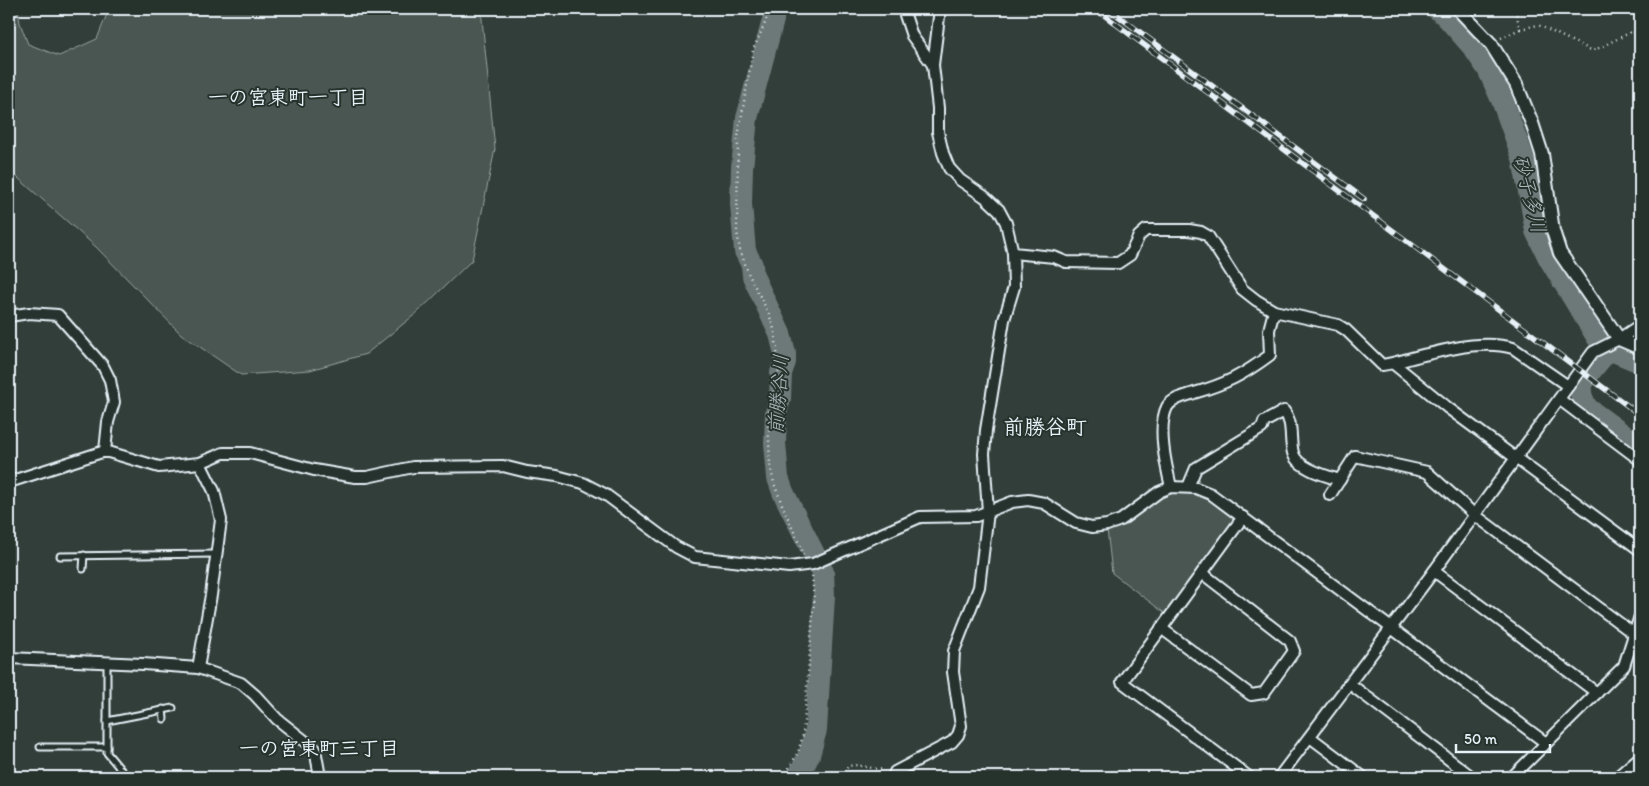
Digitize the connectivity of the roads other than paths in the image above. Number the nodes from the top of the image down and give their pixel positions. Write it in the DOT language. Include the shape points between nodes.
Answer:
graph roads {
  1 [pos="903,9"];
  2 [pos="940,9"];
  3 [pos="1458,9"];
  4 [pos="933,65"];
  5 [pos="1013,253"];
  6 [pos="1274,311"];
  7 [pos="9,316"];
  8 [pos="1640,325"];
  9 [pos="1619,339"];
  10 [pos="1640,348"];
  11 [pos="1394,364"];
  12 [pos="1568,386"];
  13 [pos="1559,399"];
  14 [pos="105,451"];
  15 [pos="1516,458"];
  16 [pos="1640,460"];
  17 [pos="200,463"];
  18 [pos="1340,480"];
  19 [pos="9,482"];
  20 [pos="1171,487"];
  21 [pos="1188,487"];
  22 [pos="1330,495"];
  23 [pos="988,512"];
  24 [pos="1475,514"];
  25 [pos="1243,517"];
  26 [pos="1640,550"];
  27 [pos="216,554"];
  28 [pos="84,555"];
  29 [pos="60,556"];
  30 [pos="83,569"];
  31 [pos="1434,571"];
  32 [pos="1202,573"];
  33 [pos="1640,616"];
  34 [pos="1161,628"];
  35 [pos="1392,628"];
  36 [pos="1634,634"];
  37 [pos="9,658"];
  38 [pos="107,662"];
  39 [pos="198,668"];
  40 [pos="1350,684"];
  41 [pos="1597,693"];
  42 [pos="173,708"];
  43 [pos="163,710"];
  44 [pos="164,718"];
  45 [pos="107,721"];
  46 [pos="1310,737"];
  47 [pos="1546,743"];
  48 [pos="40,747"];
  49 [pos="107,747"];
  50 [pos="1640,757"];
  51 [pos="1631,766"];
  52 [pos="894,774"];
  53 [pos="1618,776"];
  54 [pos="127,777"];
  55 [pos="320,777"];
  56 [pos="1250,777"];
  57 [pos="1279,777"];
  58 [pos="1363,777"];
  59 [pos="1472,777"];
  60 [pos="1512,777"];
  61 [pos="1640,777"];
  1 -- 4 [label="street" via="912,36"];
  2 -- 4 [label="street"];
  3 -- 9 [label="street" via="1491,44 1516,84 1542,154 1548,207 1560,253"];
  4 -- 5 [label="street" via="938,132 949,168 999,210 1006,223"];
  5 -- 6 [label="street" via="1054,257 1066,262 1118,263 1130,255 1139,236 1146,230 1201,232 1208,236 1242,290"];
  5 -- 23 [label="street" via="1014,287 1004,320 986,430 984,454"];
  6 -- 11 [label="street" via="1338,325 1382,365"];
  6 -- 20 [label="street" via="1269,330 1270,355 1237,378 1167,406 1163,452"];
  7 -- 14 [label="street" via="28,313 58,315 103,366 110,380 114,402"];
  8 -- 9 [label="street"];
  9 -- 10 [label="street"];
  9 -- 12 [label="street" via="1593,352"];
  11 -- 12 [label="street" via="1427,354 1503,345"];
  11 -- 15 [label="street"];
  12 -- 13 [label="street"];
  13 -- 15 [label="street"];
  13 -- 16 [label="street"];
  14 -- 17 [label="street" via="158,467"];
  14 -- 19 [label="street"];
  15 -- 24 [label="street"];
  15 -- 26 [label="street"];
  17 -- 23 [label="street" via="223,453 250,453 355,477 413,468 503,466 583,483 606,494 676,547 695,557 788,567 829,558 920,517 976,516"];
  17 -- 27 [label="street" via="214,491 220,520"];
  18 -- 21 [label="street" via="1317,474 1296,459 1289,418 1284,411 1196,468"];
  18 -- 22 [label="street"];
  18 -- 24 [label="street" via="1356,456 1427,472"];
  20 -- 21 [label="street"];
  20 -- 23 [label="street" via="1121,520 1092,528 1076,523 1044,503 1028,500 1012,502"];
  21 -- 25 [label="street" via="1211,494"];
  23 -- 52 [label="street" via="979,587 954,651 953,672 961,726 958,735 945,746"];
  24 -- 31 [label="street"];
  24 -- 36 [label="street"];
  25 -- 32 [label="street"];
  25 -- 35 [label="street"];
  27 -- 28 [label="lane"];
  27 -- 39 [label="street"];
  28 -- 29 [label="lane"];
  28 -- 30 [label="lane"];
  31 -- 35 [label="street"];
  31 -- 41 [label="street"];
  32 -- 34 [label="street"];
  32 -- 34 [label="street" via="1290,641 1294,651 1264,693 1251,695"];
  33 -- 36 [label="street"];
  34 -- 56 [label="street" via="1122,682"];
  35 -- 40 [label="street"];
  35 -- 47 [label="street"];
  36 -- 41 [label="street" via="1624,666"];
  37 -- 38 [label="street"];
  38 -- 39 [label="street"];
  38 -- 45 [label="lane"];
  39 -- 55 [label="street" via="241,683 277,719 315,748"];
  40 -- 46 [label="street"];
  40 -- 59 [label="street"];
  41 -- 47 [label="street"];
  42 -- 43 [label="lane"];
  43 -- 44 [label="lane"];
  43 -- 45 [label="lane"];
  45 -- 49 [label="lane"];
  46 -- 57 [label="street"];
  46 -- 58 [label="street"];
  47 -- 60 [label="street"];
  48 -- 49 [label="lane"];
  49 -- 54 [label="lane" via="107,753"];
  50 -- 51 [label="street"];
  51 -- 53 [label="street"];
  51 -- 61 [label="street"];
}
